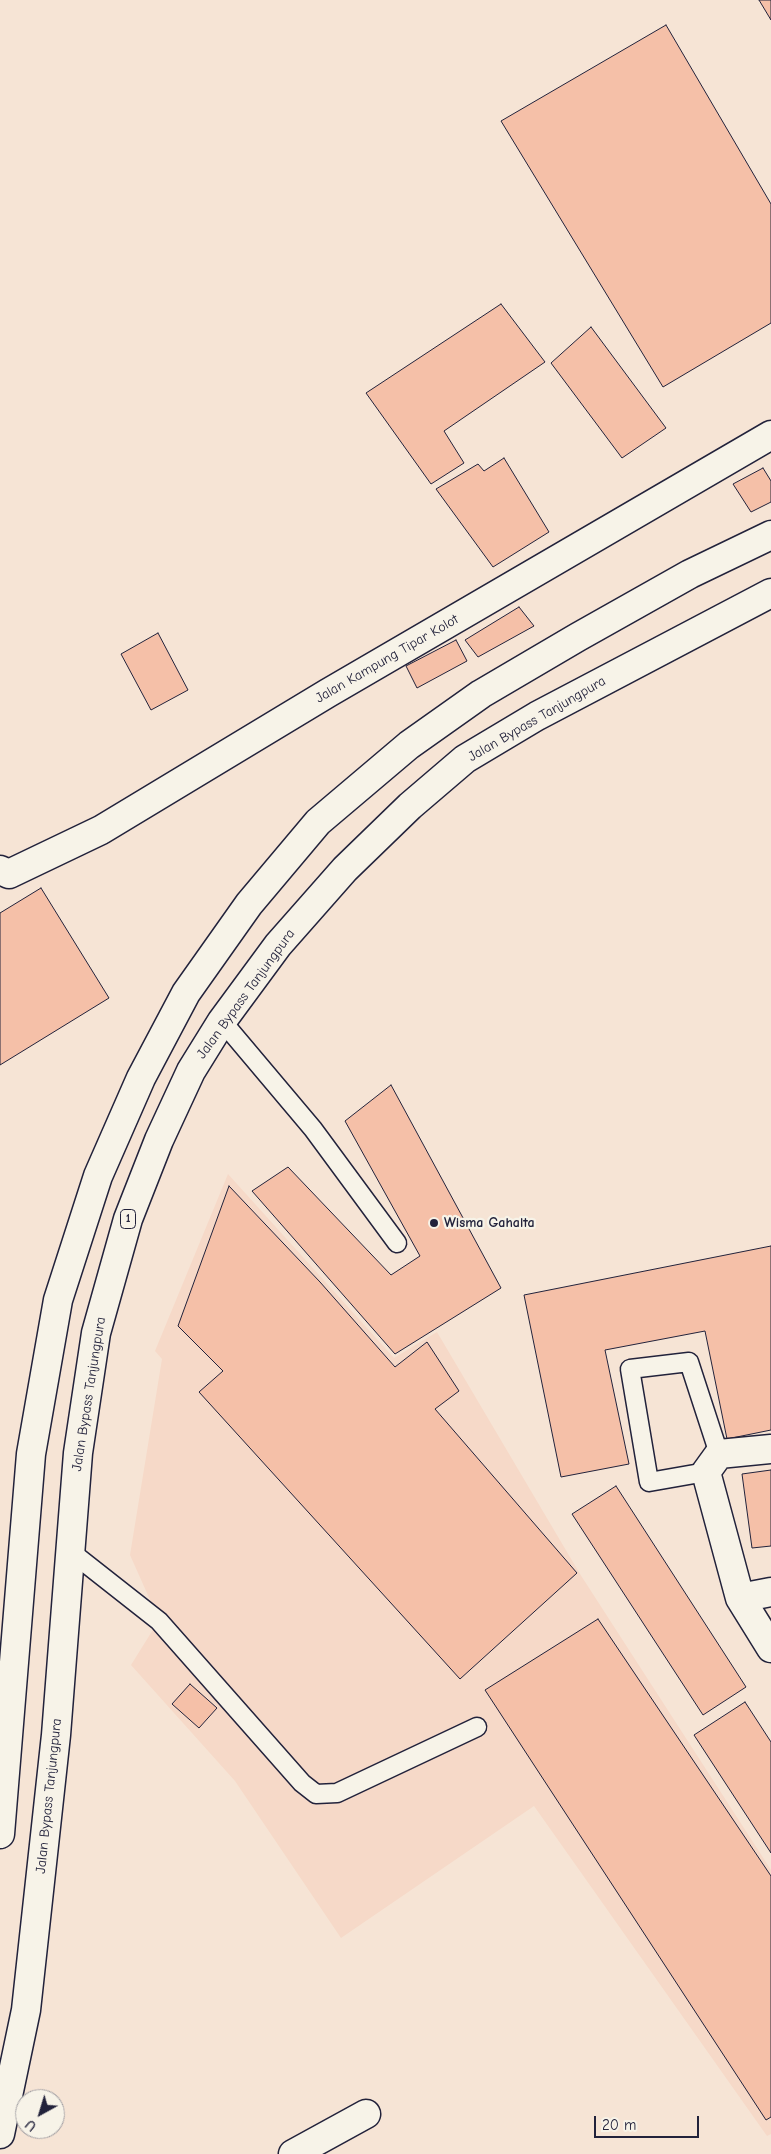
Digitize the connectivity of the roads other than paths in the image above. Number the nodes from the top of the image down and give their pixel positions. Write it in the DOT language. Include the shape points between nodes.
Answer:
graph roads {
  1 [pos="771,435"];
  2 [pos="771,535"];
  3 [pos="771,593"];
  4 [pos="3,874"];
  5 [pos="222,1022"];
  6 [pos="397,1243"];
  7 [pos="771,1449"];
  8 [pos="712,1463"];
  9 [pos="70,1551"];
  10 [pos="771,1592"];
  11 [pos="740,1598"];
  12 [pos="771,1648"];
  13 [pos="477,1727"];
  14 [pos="0,1834"];
  15 [pos="366,2114"];
  16 [pos="0,2134"];
  17 [pos="293,2154"];
  1 -- 4 [label="main road, Jalan Kampung Tipar Kolot" via="328,693 101,830"];
  2 -- 14 [label="main road" via="690,574 578,636 481,694 409,745 318,822 249,904 186,993 141,1078 98,1176 58,1300 31,1454"];
  3 -- 5 [label="main road, Jalan Bypass Tanjungpura / 1" via="537,716 465,759 410,806 345,869 278,945"];
  5 -- 6 [label="lane" via="313,1129"];
  5 -- 9 [label="main road, Jalan Bypass Tanjungpura / 1" via="190,1071 159,1140 126,1228 96,1334 78,1453"];
  7 -- 8 [label="main road"];
  8 -- 8 [label="lane" via="650,1482 630,1368 689,1362"];
  8 -- 11 [label="main road"];
  9 -- 13 [label="lane" via="159,1620 302,1783 316,1794 337,1793"];
  9 -- 16 [label="main road, Jalan Bypass Tanjungpura / 1" via="56,1735 26,2010"];
  10 -- 11 [label="main road"];
  11 -- 12 [label="main road"];
  15 -- 17 [label="main road"];
}
